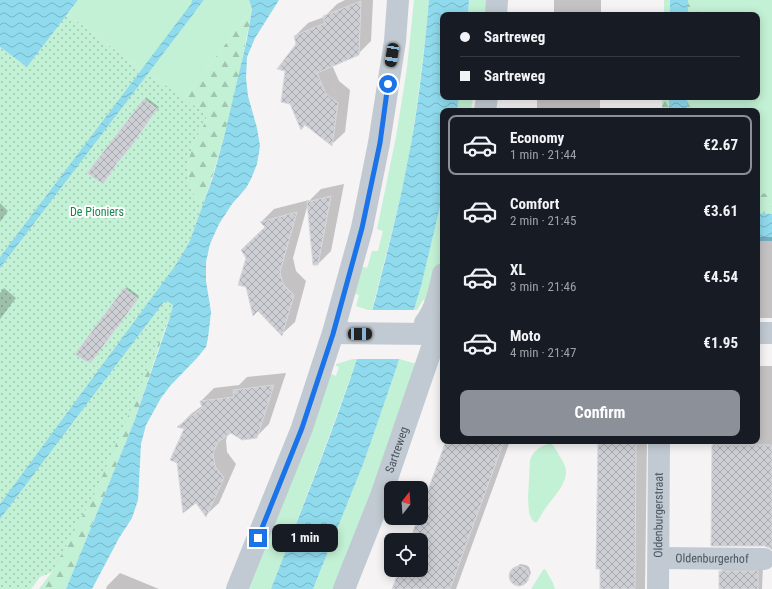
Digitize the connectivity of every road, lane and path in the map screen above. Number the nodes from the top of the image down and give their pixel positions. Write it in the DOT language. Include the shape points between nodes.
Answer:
graph roads {
  1 [pos="398,0"];
  2 [pos="498,0"];
  3 [pos="496,12"];
  4 [pos="440,285"];
  5 [pos="440,318"];
  6 [pos="433,333"];
  7 [pos="760,333"];
  8 [pos="772,333"];
  9 [pos="339,334"];
  10 [pos="660,444"];
  11 [pos="659,558"];
  12 [pos="764,559"];
  13 [pos="237,589"];
  14 [pos="344,589"];
  15 [pos="658,589"];
  1 -- 9 [label="street" via="380,143"];
  2 -- 3 [label="street"];
  4 -- 6 [label="street" via="430,317"];
  5 -- 6 [label="street, Sartreweg"];
  6 -- 9 [label="street"];
  6 -- 14 [label="street, Sartreweg" via="381,496"];
  7 -- 8 [label="street"];
  9 -- 13 [label="street"];
  10 -- 11 [label="street, Oldenburgerstraat"];
  11 -- 12 [label="street, Oldenburgerhof"];
  11 -- 15 [label="street, Oldenburgerstraat"];
}
